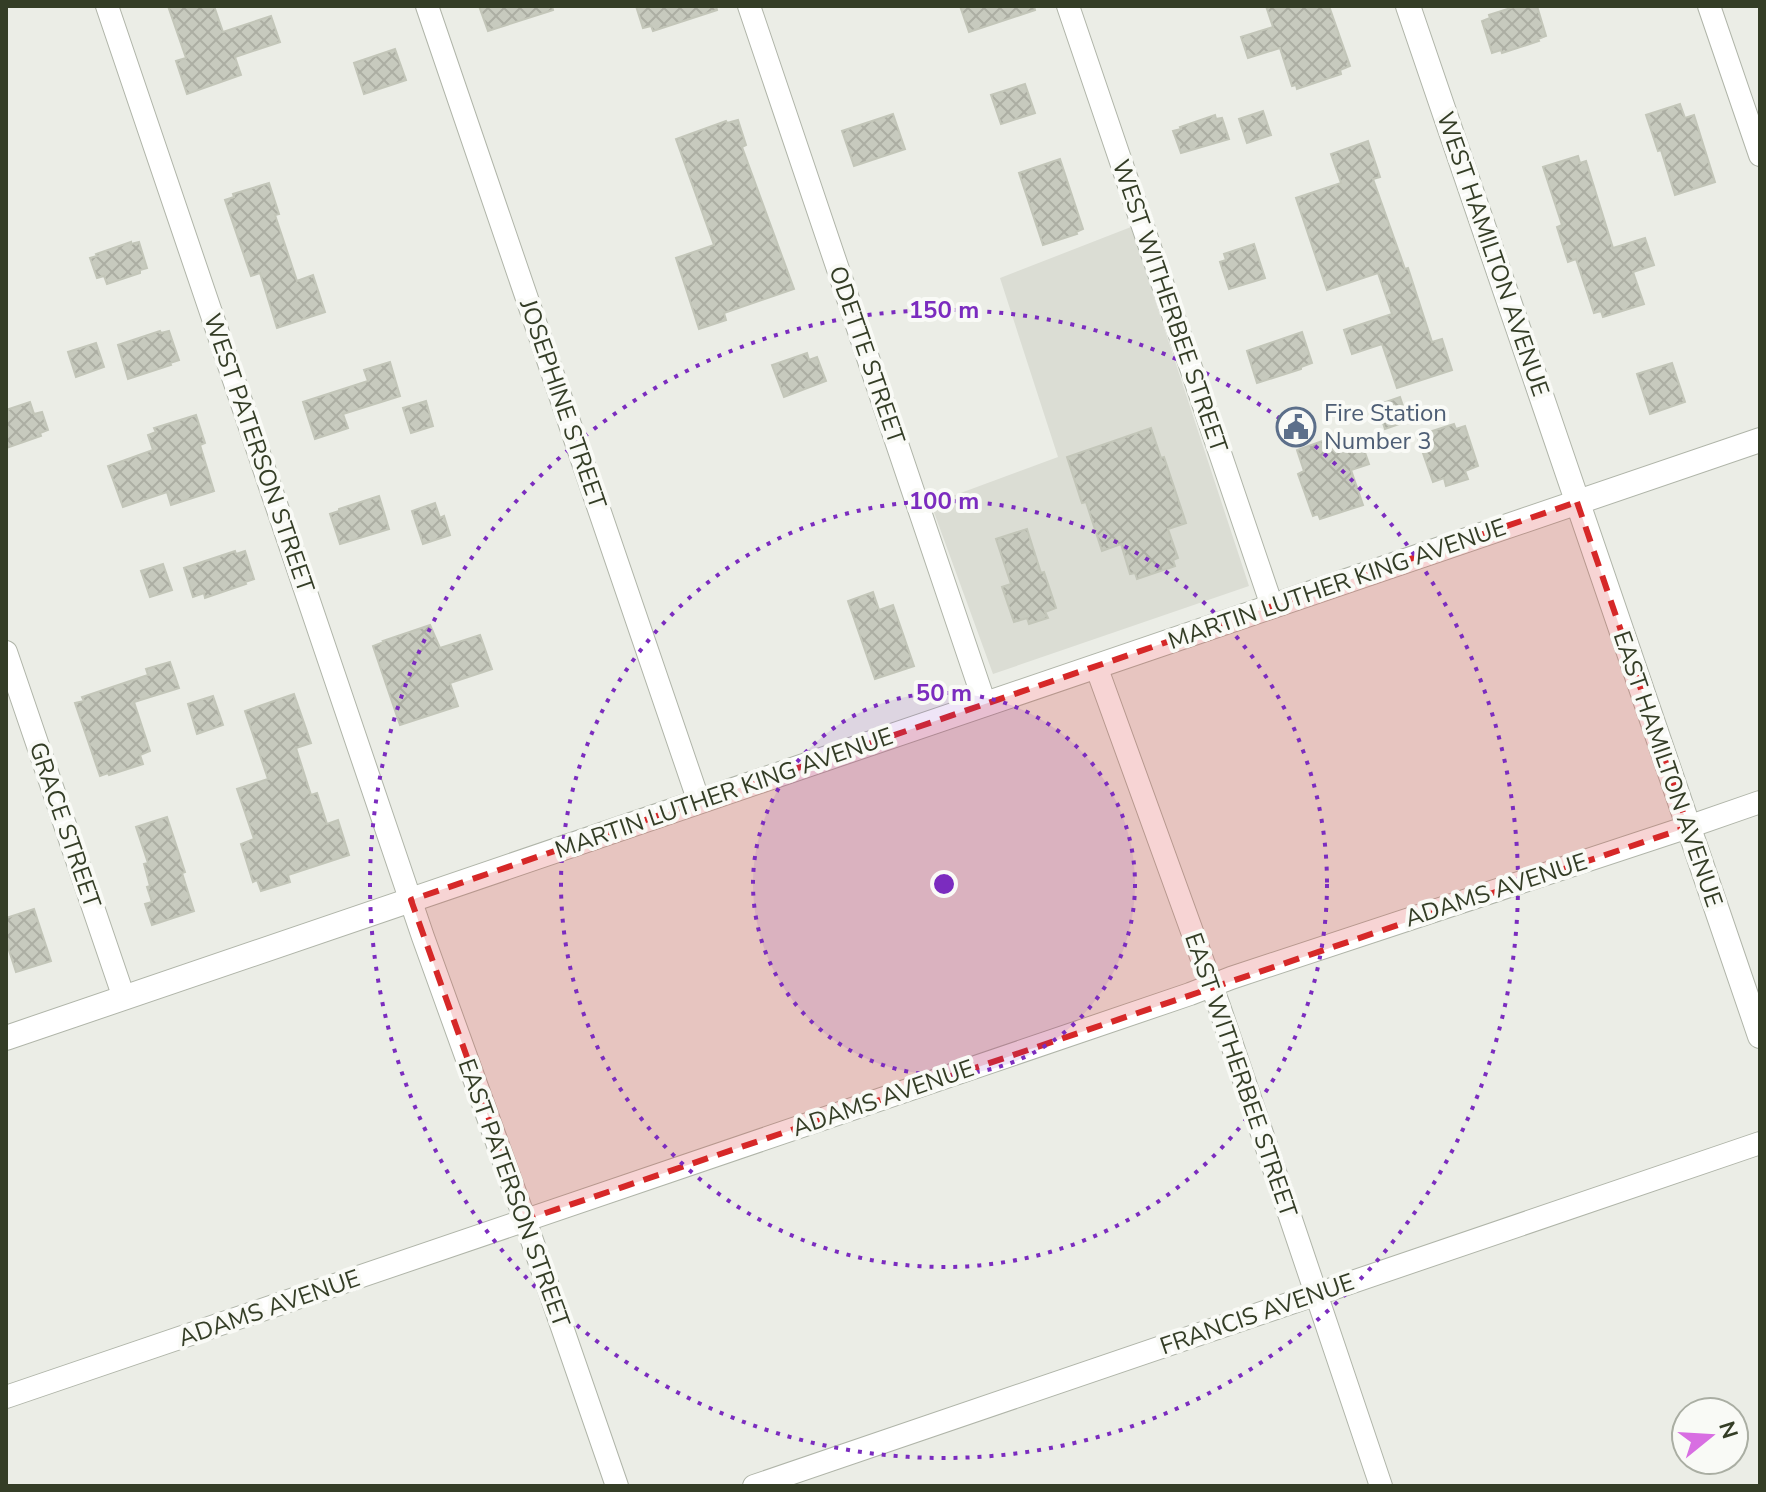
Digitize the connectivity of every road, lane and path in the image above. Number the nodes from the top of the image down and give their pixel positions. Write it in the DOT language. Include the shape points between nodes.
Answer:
graph roads {
  1 [pos="107,6"];
  2 [pos="427,6"];
  3 [pos="749,6"];
  4 [pos="1068,6"];
  5 [pos="1408,6"];
  6 [pos="1709,6"];
  7 [pos="1760,155"];
  8 [pos="1760,440"];
  9 [pos="1577,502"];
  10 [pos="1272,606"];
  11 [pos="6,652"];
  12 [pos="1096,666"];
  13 [pos="985,704"];
  14 [pos="699,802"];
  15 [pos="1760,802"];
  16 [pos="1688,827"];
  17 [pos="411,900"];
  18 [pos="1211,985"];
  19 [pos="124,998"];
  20 [pos="1760,1036"];
  21 [pos="6,1038"];
  22 [pos="1760,1143"];
  23 [pos="525,1220"];
  24 [pos="1316,1293"];
  25 [pos="6,1397"];
  26 [pos="617,1486"];
  27 [pos="754,1486"];
  28 [pos="1381,1486"];
  1 -- 17 [label="street, WEST PATERSON STREET"];
  2 -- 14 [label="street, JOSEPHINE STREET"];
  3 -- 13 [label="street, ODETTE STREET"];
  4 -- 10 [label="street, WEST WITHERBEE STREET"];
  5 -- 9 [label="street, WEST HAMILTON AVENUE"];
  6 -- 7 [label="street"];
  8 -- 9 [label="street, MARTIN LUTHER KING AVENUE"];
  9 -- 10 [label="street, MARTIN LUTHER KING AVENUE"];
  9 -- 16 [label="street, EAST HAMILTON AVENUE"];
  10 -- 12 [label="street, MARTIN LUTHER KING AVENUE"];
  11 -- 19 [label="street, GRACE STREET"];
  12 -- 13 [label="street, MARTIN LUTHER KING AVENUE"];
  12 -- 18 [label="street, EAST WITHERBEE STREET"];
  13 -- 14 [label="street, MARTIN LUTHER KING AVENUE"];
  14 -- 17 [label="street, MARTIN LUTHER KING AVENUE"];
  15 -- 16 [label="street, ADAMS AVENUE"];
  16 -- 18 [label="street, ADAMS AVENUE"];
  16 -- 20 [label="street, EAST HAMILTON AVENUE"];
  17 -- 19 [label="street, MARTIN LUTHER KING AVENUE"];
  17 -- 23 [label="street, EAST PATERSON STREET"];
  18 -- 23 [label="street, ADAMS AVENUE"];
  18 -- 24 [label="street, EAST WITHERBEE STREET"];
  19 -- 21 [label="street, MARTIN LUTHER KING AVENUE"];
  22 -- 24 [label="street, FRANCIS AVENUE"];
  23 -- 25 [label="street, ADAMS AVENUE"];
  23 -- 26 [label="street, EAST PATERSON STREET"];
  24 -- 27 [label="street, FRANCIS AVENUE"];
  24 -- 28 [label="street, EAST WITHERBEE STREET"];
}
